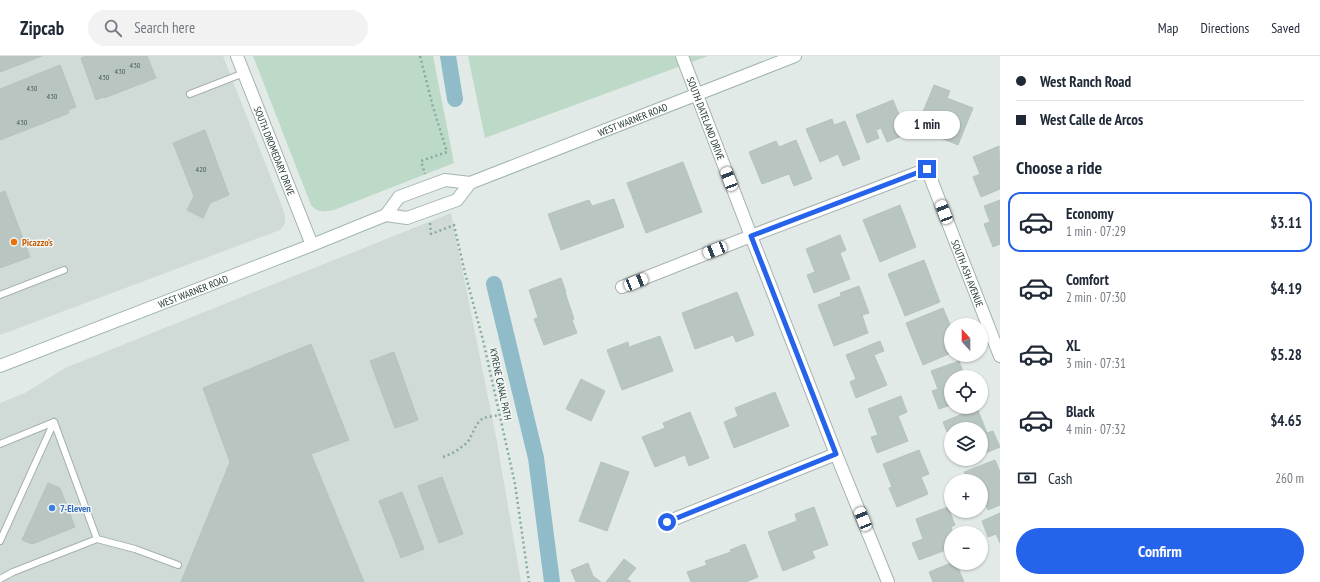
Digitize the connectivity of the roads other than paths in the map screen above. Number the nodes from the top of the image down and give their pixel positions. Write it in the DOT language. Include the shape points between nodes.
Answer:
graph roads {
  1 [pos="237,56"];
  2 [pos="682,56"];
  3 [pos="794,56"];
  4 [pos="244,73"];
  5 [pos="190,94"];
  6 [pos="697,94"];
  7 [pos="470,183"];
  8 [pos="386,215"];
  9 [pos="751,236"];
  10 [pos="312,245"];
  11 [pos="64,270"];
  12 [pos="622,287"];
  13 [pos="0,295"];
  14 [pos="1000,356"];
  15 [pos="0,366"];
  16 [pos="54,422"];
  17 [pos="0,444"];
  18 [pos="836,454"];
  19 [pos="667,522"];
  20 [pos="97,539"];
  21 [pos="0,541"];
  22 [pos="178,565"];
  23 [pos="0,579"];
  24 [pos="888,582"];
  1 -- 4 [label="street, SOUTH DROMEDARY DRIVE"];
  2 -- 6 [label="street, SOUTH DATELAND DRIVE"];
  3 -- 6 [label="street, WEST WARNER ROAD"];
  4 -- 5 [label="lane"];
  4 -- 10 [label="street, SOUTH DROMEDARY DRIVE"];
  6 -- 7 [label="street, WEST WARNER ROAD"];
  6 -- 9 [label="street, SOUTH DATELAND DRIVE"];
  7 -- 8 [label="street" via="457,200 407,218"];
  7 -- 8 [label="street, WEST WARNER ROAD" via="445,180 399,197"];
  8 -- 10 [label="street, WEST WARNER ROAD"];
  9 -- 12 [label="street"];
  9 -- 14 [label="street, SOUTH ASH AVENUE" via="927,169"];
  9 -- 18 [label="street, SOUTH DATELAND DRIVE"];
  10 -- 15 [label="street, WEST WARNER ROAD"];
  11 -- 13 [label="lane"];
  16 -- 17 [label="lane"];
  16 -- 20 [label="lane"];
  16 -- 21 [label="lane"];
  18 -- 19 [label="street"];
  18 -- 24 [label="street, SOUTH DATELAND DRIVE"];
  20 -- 22 [label="lane" via="135,549"];
  20 -- 23 [label="lane"];
}
